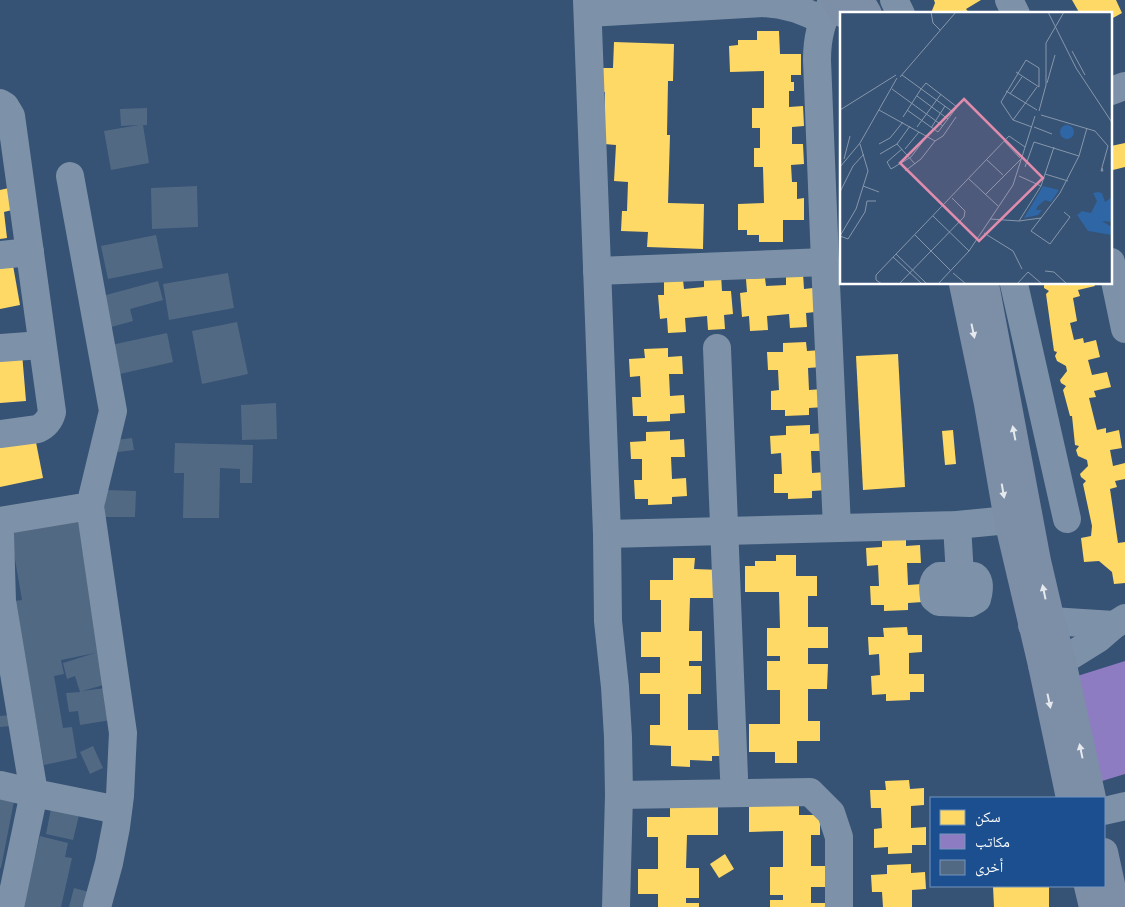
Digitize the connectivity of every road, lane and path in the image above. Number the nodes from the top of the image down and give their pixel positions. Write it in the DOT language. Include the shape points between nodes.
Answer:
graph roads {
  1 [pos="860,0"];
  2 [pos="894,0"];
  3 [pos="1009,0"];
  4 [pos="587,6"];
  5 [pos="834,9"];
  6 [pos="867,12"];
  7 [pos="900,12"];
  8 [pos="1015,12"];
  9 [pos="1125,86"];
  10 [pos="1112,91"];
  11 [pos="0,103"];
  12 [pos="9,170"];
  13 [pos="70,176"];
  14 [pos="30,252"];
  15 [pos="0,256"];
  16 [pos="825,262"];
  17 [pos="1112,267"];
  18 [pos="597,270"];
  19 [pos="963,285"];
  20 [pos="985,285"];
  21 [pos="1014,285"];
  22 [pos="1125,329"];
  23 [pos="42,345"];
  24 [pos="0,348"];
  25 [pos="717,348"];
  26 [pos="0,434"];
  27 [pos="90,506"];
  28 [pos="1067,519"];
  29 [pos="1008,520"];
  30 [pos="0,521"];
  31 [pos="957,525"];
  32 [pos="837,528"];
  33 [pos="724,530"];
  34 [pos="607,534"];
  35 [pos="0,535"];
  36 [pos="960,576"];
  37 [pos="1120,622"];
  38 [pos="1041,623"];
  39 [pos="1052,663"];
  40 [pos="734,777"];
  41 [pos="0,785"];
  42 [pos="34,794"];
  43 [pos="618,795"];
  44 [pos="1070,797"];
  45 [pos="1092,797"];
  46 [pos="1125,806"];
  47 [pos="118,810"];
  48 [pos="1105,811"];
  49 [pos="1105,857"];
  50 [pos="1088,887"];
  51 [pos="10,907"];
  52 [pos="97,907"];
  53 [pos="616,907"];
  54 [pos="839,907"];
  55 [pos="1093,907"];
  56 [pos="1116,907"];
  1 -- 6 [label="main road"];
  2 -- 7 [label="street"];
  3 -- 8 [label="street"];
  4 -- 5 [label="street" via="764,3 795,8 812,15"];
  4 -- 18 [label="street"];
  5 -- 16 [label="street" via="818,40 817,60"];
  9 -- 10 [label="street"];
  11 -- 12 [label="street" via="11,116"];
  12 -- 14 [label="street"];
  13 -- 27 [label="street" via="113,411"];
  14 -- 15 [label="street"];
  14 -- 23 [label="street"];
  16 -- 18 [label="street"];
  16 -- 32 [label="street"];
  17 -- 22 [label="street"];
  18 -- 34 [label="street"];
  19 -- 29 [label="main road, one-way"];
  38 -- 20 [label="main road, one-way" via="1037,561"];
  21 -- 28 [label="street"];
  23 -- 24 [label="street"];
  23 -- 26 [label="street" via="52,412 48,423 38,429"];
  25 -- 33 [label="street"];
  27 -- 30 [label="street"];
  27 -- 47 [label="street" via="123,734"];
  29 -- 31 [label="street"];
  29 -- 38 [label="main road"];
  31 -- 32 [label="street"];
  31 -- 36 [label="street"];
  32 -- 33 [label="street"];
  33 -- 34 [label="street"];
  33 -- 40 [label="street"];
  34 -- 43 [label="street" via="608,621 618,737"];
  35 -- 42 [label="street" via="2,601"];
  37 -- 38 [label="street"];
  37 -- 39 [label="street" via="1099,638"];
  38 -- 39 [label="main road"];
  39 -- 44 [label="main road, one-way"];
  45 -- 39 [label="main road, one-way"];
  41 -- 42 [label="street"];
  42 -- 47 [label="street"];
  42 -- 51 [label="street"];
  43 -- 53 [label="street"];
  43 -- 54 [label="street" via="810,792 831,813 839,837"];
  46 -- 48 [label="street"];
  47 -- 52 [label="street"];
  49 -- 56 [label="main road"];
  50 -- 55 [label="main road"];
}
